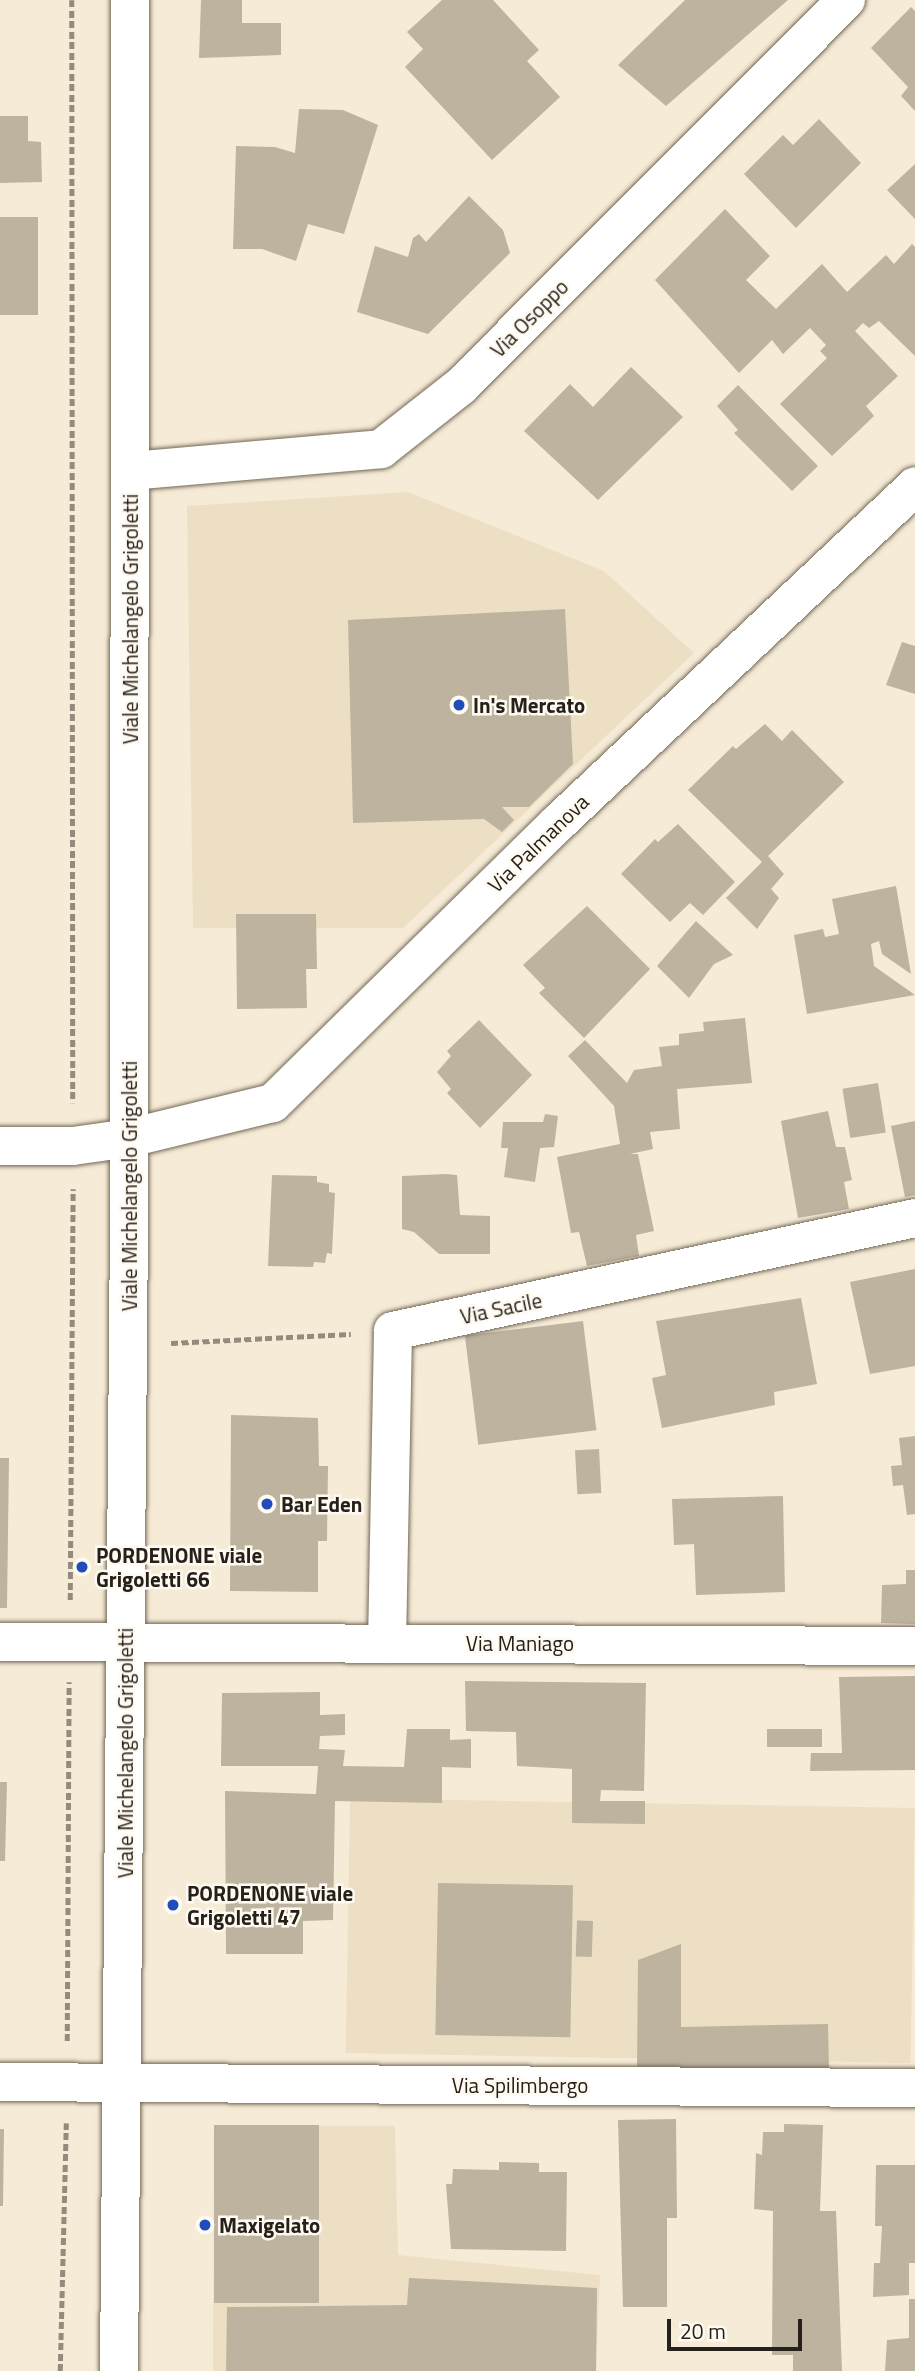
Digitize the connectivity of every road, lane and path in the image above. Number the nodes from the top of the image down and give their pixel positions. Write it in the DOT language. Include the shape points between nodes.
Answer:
graph roads {
  1 [pos="130,0"];
  2 [pos="846,0"];
  3 [pos="131,471"];
  4 [pos="915,486"];
  5 [pos="129,1138"];
  6 [pos="0,1146"];
  7 [pos="915,1218"];
  8 [pos="393,1331"];
  9 [pos="128,1345"];
  10 [pos="0,1642"];
  11 [pos="125,1644"];
  12 [pos="387,1644"];
  13 [pos="915,1646"];
  14 [pos="0,2082"];
  15 [pos="124,2083"];
  16 [pos="915,2088"];
  17 [pos="119,2371"];
  1 -- 3 [label="street, Viale Michelangelo Grigoletti"];
  2 -- 3 [label="street, Via Osoppo" via="461,386 381,449"];
  3 -- 5 [label="street, Viale Michelangelo Grigoletti"];
  4 -- 5 [label="street, Via Palmanova" via="558,822 273,1103"];
  5 -- 6 [label="street, Via Palmanova" via="73,1146"];
  5 -- 9 [label="street, Viale Michelangelo Grigoletti"];
  7 -- 8 [label="street, Via Sacile"];
  8 -- 9 [label="path"];
  8 -- 12 [label="street"];
  9 -- 11 [label="street, Viale Michelangelo Grigoletti"];
  10 -- 11 [label="street, Via Maniago"];
  11 -- 12 [label="street, Via Maniago"];
  11 -- 15 [label="street, Viale Michelangelo Grigoletti"];
  12 -- 13 [label="street, Via Maniago"];
  14 -- 15 [label="street, Via Spilimbergo"];
  15 -- 16 [label="street, Via Spilimbergo"];
  15 -- 17 [label="street, Viale Michelangelo Grigoletti"];
}
